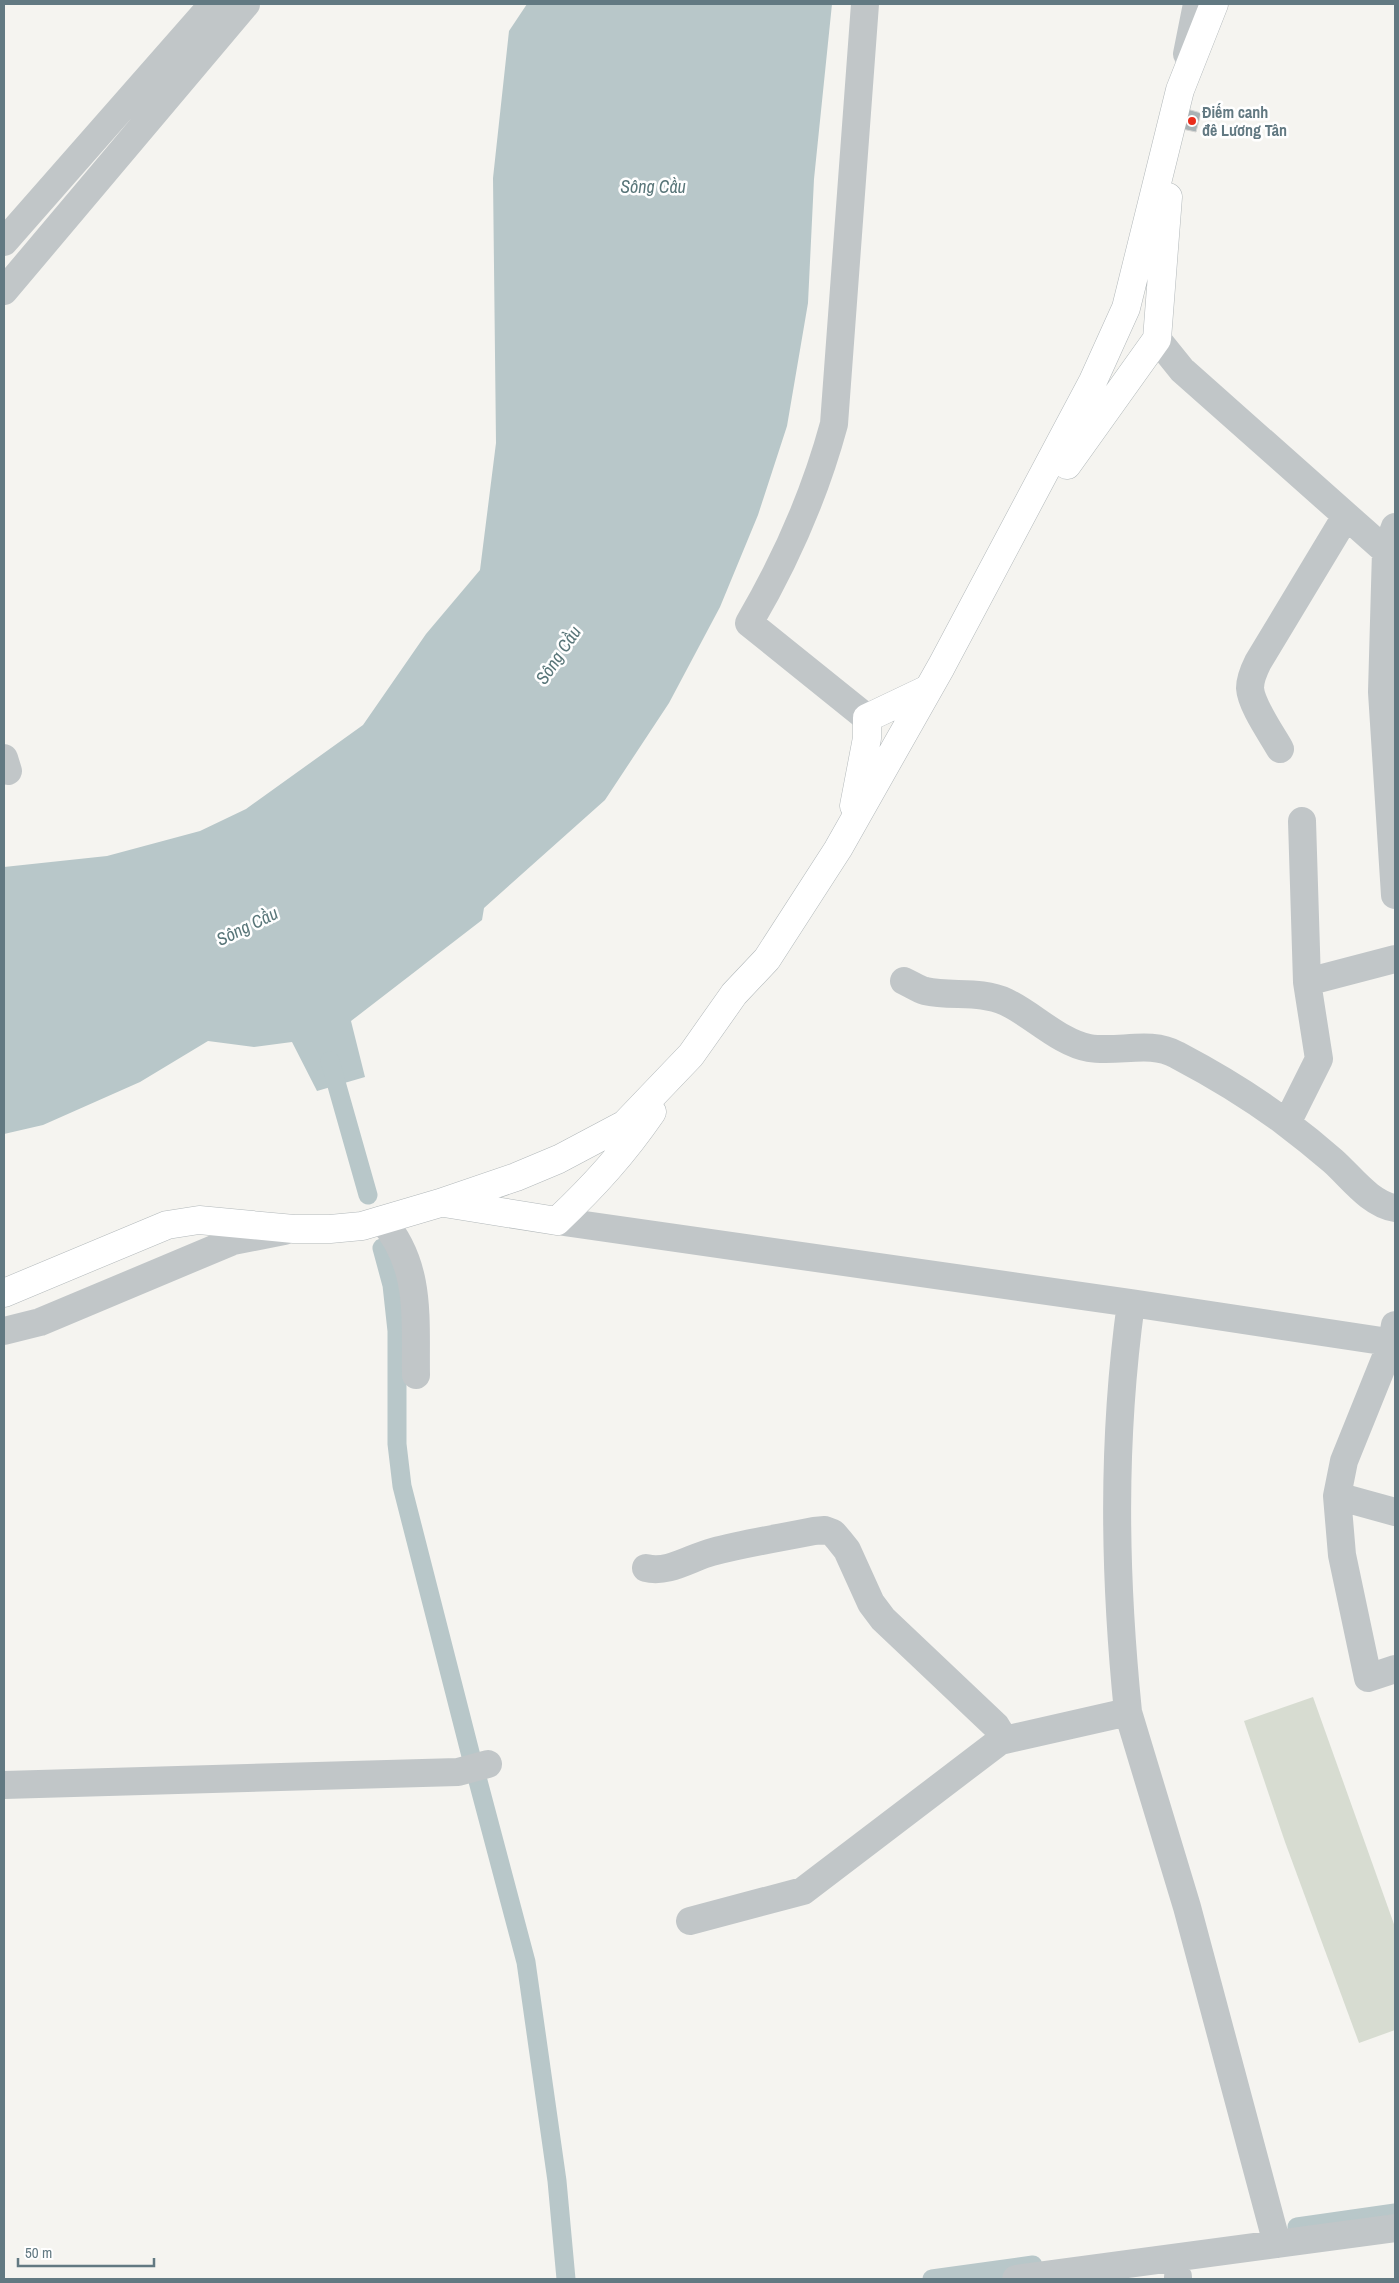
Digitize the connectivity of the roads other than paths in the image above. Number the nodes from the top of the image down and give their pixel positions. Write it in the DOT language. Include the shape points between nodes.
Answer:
graph roads {
  1 [pos="213,4"];
  2 [pos="246,4"];
  3 [pos="865,4"];
  4 [pos="1197,4"];
  5 [pos="1214,4"];
  6 [pos="1180,90"];
  7 [pos="1171,128"];
  8 [pos="68,216"];
  9 [pos="4,242"];
  10 [pos="4,254"];
  11 [pos="4,291"];
  12 [pos="1157,339"];
  13 [pos="1346,516"];
  14 [pos="1008,541"];
  15 [pos="1390,557"];
  16 [pos="928,689"];
  17 [pos="1389,716"];
  18 [pos="867,718"];
  19 [pos="1280,749"];
  20 [pos="1302,821"];
  21 [pos="853,822"];
  22 [pos="1394,877"];
  23 [pos="1395,959"];
  24 [pos="904,981"];
  25 [pos="1307,982"];
  26 [pos="691,1055"];
  27 [pos="1287,1123"];
  28 [pos="440,1203"];
  29 [pos="1395,1208"];
  30 [pos="382,1220"];
  31 [pos="557,1221"];
  32 [pos="294,1229"];
  33 [pos="4,1293"];
  34 [pos="1131,1303"];
  35 [pos="4,1331"];
  36 [pos="1394,1336"];
  37 [pos="416,1376"];
  38 [pos="1337,1496"];
  39 [pos="1395,1512"];
  40 [pos="646,1568"];
  41 [pos="1395,1668"];
  42 [pos="1128,1712"];
  43 [pos="1004,1739"];
  44 [pos="488,1764"];
  45 [pos="4,1785"];
  46 [pos="690,1921"];
  47 [pos="1395,2228"];
  48 [pos="1277,2244"];
  49 [pos="1016,2279"];
  1 -- 9 [label="street"];
  2 -- 8 [label="street"];
  3 -- 18 [label="street" via="834,424 823,465 798,527 778,573 749,624"];
  4 -- 6 [label="street"];
  5 -- 6 [label="main road"];
  6 -- 7 [label="main road"];
  7 -- 12 [label="main road"];
  7 -- 14 [label="main road" via="1126,308 1094,381"];
  8 -- 10 [label="street"];
  8 -- 11 [label="street"];
  12 -- 13 [label="street" via="1182,370"];
  12 -- 14 [label="main road" via="1056,481"];
  13 -- 15 [label="street"];
  13 -- 19 [label="street" via="1252,675 1252,698"];
  14 -- 16 [label="main road"];
  15 -- 17 [label="street"];
  16 -- 18 [label="main road"];
  16 -- 21 [label="main road"];
  17 -- 22 [label="street"];
  18 -- 21 [label="main road" via="867,738"];
  20 -- 25 [label="street"];
  21 -- 26 [label="main road" via="767,959 734,994"];
  23 -- 25 [label="street"];
  24 -- 27 [label="street" via="924,991 967,992 1007,1002 1052,1032 1087,1048 1166,1049"];
  25 -- 27 [label="street" via="1319,1059"];
  26 -- 28 [label="main road" via="625,1124 559,1159"];
  26 -- 31 [label="main road" via="626,1150"];
  27 -- 29 [label="street" via="1377,1201"];
  28 -- 30 [label="main road"];
  28 -- 31 [label="main road"];
  30 -- 32 [label="main road" via="362,1226"];
  30 -- 37 [label="street" via="401,1246 412,1273"];
  31 -- 34 [label="street"];
  32 -- 33 [label="main road" via="210,1220 180,1222"];
  32 -- 35 [label="street" via="233,1241 49,1318"];
  34 -- 36 [label="street"];
  34 -- 42 [label="street" via="1118,1418 1116,1504 1117,1581"];
  36 -- 38 [label="street" via="1344,1461"];
  38 -- 39 [label="street"];
  38 -- 41 [label="street" via="1342,1555 1368,1678"];
  40 -- 43 [label="street" via="677,1564 711,1552 814,1531 832,1533 847,1550 861,1585 883,1619 996,1726"];
  42 -- 43 [label="street"];
  42 -- 48 [label="street" via="1187,1907"];
  43 -- 46 [label="street" via="990,1746 803,1891"];
  44 -- 45 [label="street" via="458,1772"];
  47 -- 48 [label="street"];
  48 -- 49 [label="street"];
}
